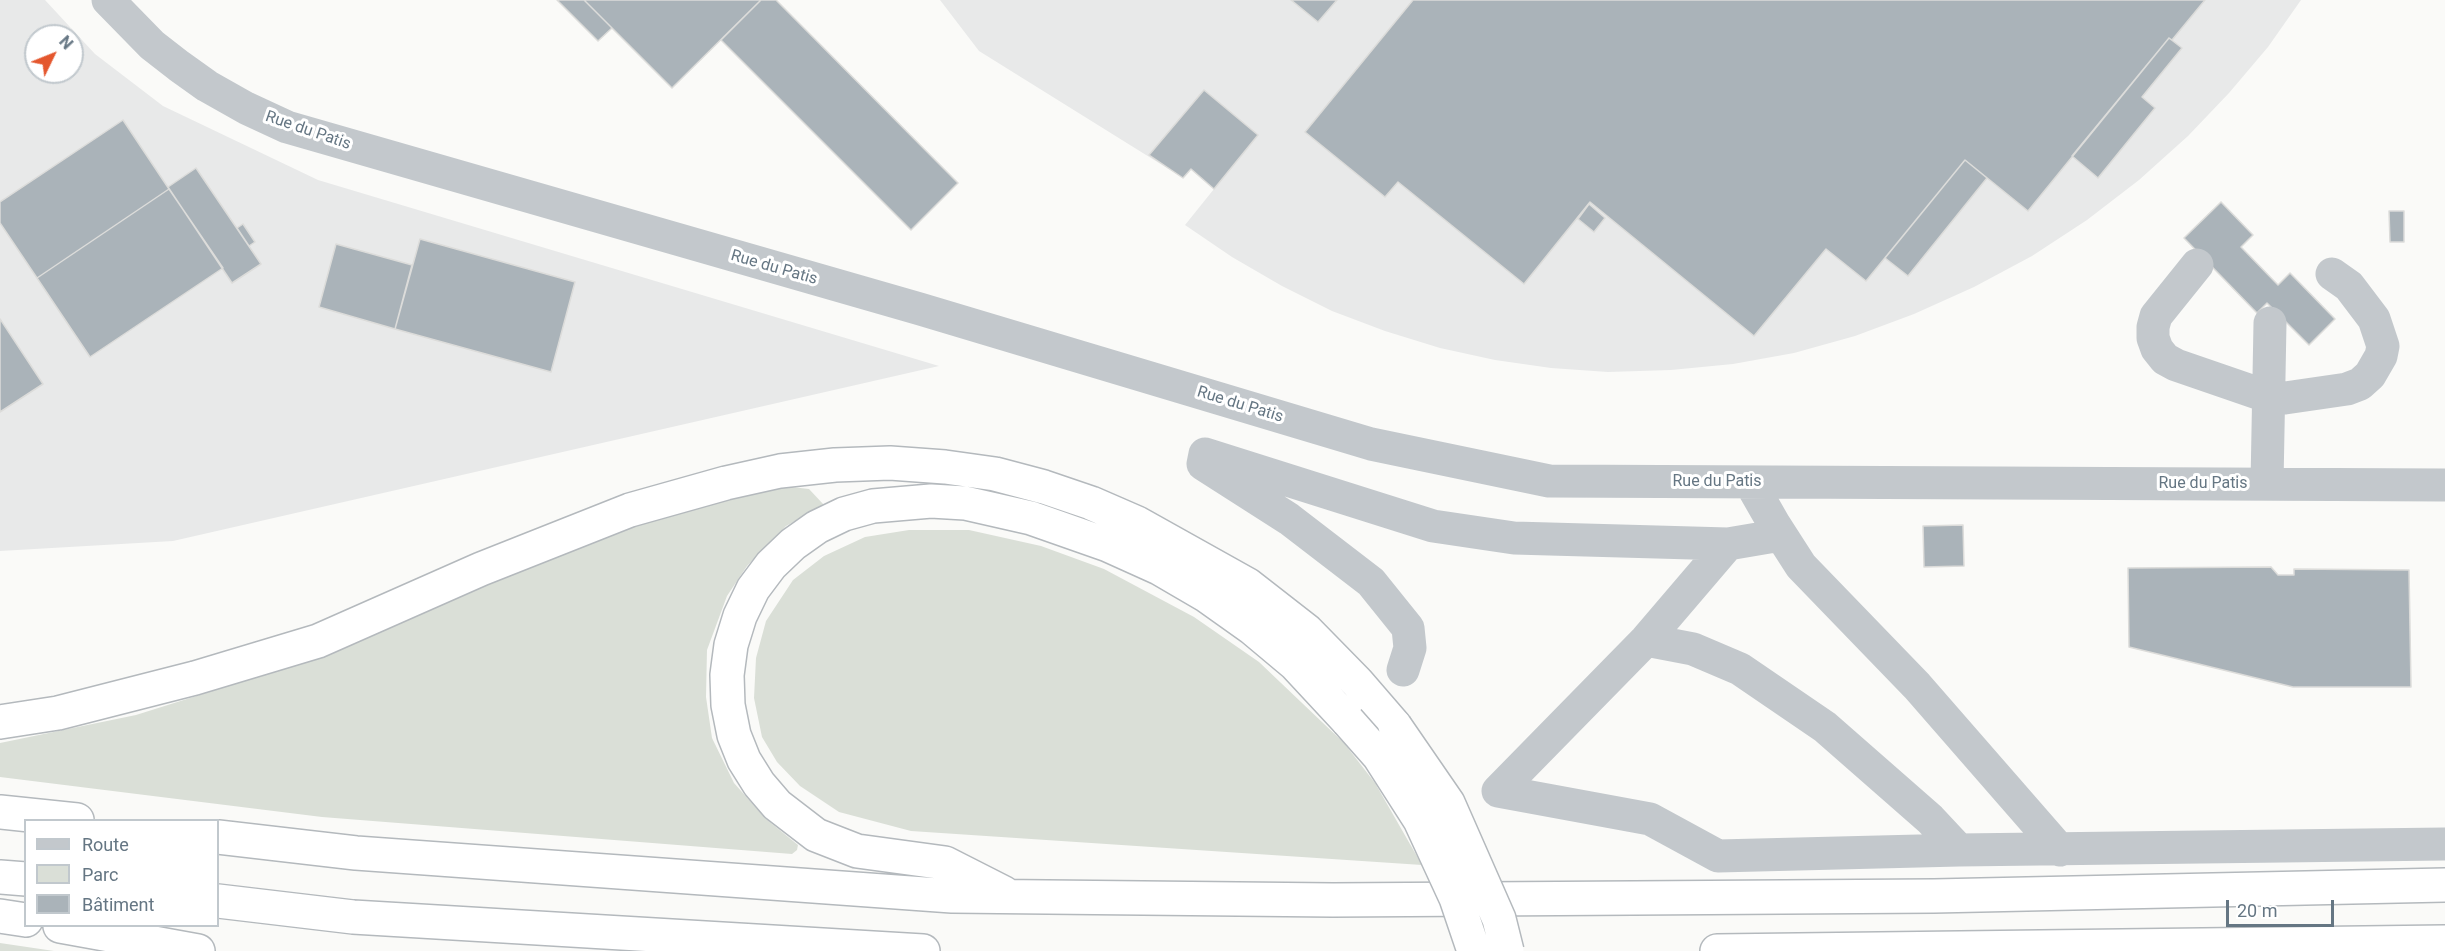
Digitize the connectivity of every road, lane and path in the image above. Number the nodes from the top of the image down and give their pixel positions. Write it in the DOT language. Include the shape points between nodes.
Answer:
graph roads {
  1 [pos="108,0"];
  2 [pos="2197,265"];
  3 [pos="2332,274"];
  4 [pos="2270,323"];
  5 [pos="2269,397"];
  6 [pos="1750,482"];
  7 [pos="2267,484"];
  8 [pos="2445,485"];
  9 [pos="1780,535"];
  10 [pos="1728,544"];
  11 [pos="1646,640"];
  12 [pos="1403,670"];
  13 [pos="0,722"];
  14 [pos="0,812"];
  15 [pos="68,819"];
  16 [pos="219,837"];
  17 [pos="2445,844"];
  18 [pos="1959,850"];
  19 [pos="2060,850"];
  20 [pos="0,877"];
  21 [pos="24,879"];
  22 [pos="2445,885"];
  23 [pos="1011,897"];
  24 [pos="219,901"];
  25 [pos="0,916"];
  26 [pos="24,920"];
  27 [pos="66,927"];
  28 [pos="2430,945"];
  29 [pos="198,951"];
  30 [pos="923,951"];
  31 [pos="1474,951"];
  32 [pos="1507,951"];
  33 [pos="1717,951"];
  1 -- 6 [label="street, Rue du Patis" via="152,45 207,86 288,127 322,137 1371,444 1549,481"];
  2 -- 5 [label="street" via="2156,316 2152,327 2157,349 2176,365"];
  3 -- 5 [label="street" via="2349,286 2374,319 2383,346 2377,366 2360,384 2347,389"];
  4 -- 5 [label="street"];
  5 -- 7 [label="street"];
  6 -- 7 [label="street, Rue du Patis"];
  6 -- 9 [label="street"];
  7 -- 8 [label="street, Rue du Patis"];
  9 -- 10 [label="street"];
  9 -- 19 [label="street" via="1801,566 1917,686"];
  10 -- 11 [label="street"];
  10 -- 12 [label="street" via="1514,538 1433,526 1205,454 1203,464 1289,519 1371,582 1408,628 1410,648"];
  11 -- 18 [label="street" via="1693,649 1740,669 1825,727 1930,819"];
  11 -- 18 [label="street" via="1498,791 1650,819 1718,856"];
  13 -- 32 [label="highway, bridge" via="70,710 318,641 481,569 630,510 726,483 780,471 890,463 995,474 1091,502 1137,523 1248,585 1307,631 1395,726 1448,803 1499,919"];
  14 -- 15 [label="highway"];
  16 -- 23 [label="highway" via="356,853"];
  17 -- 19 [label="street"];
  18 -- 19 [label="street"];
  20 -- 21 [label="highway"];
  22 -- 23 [label="highway" via="1934,896 1344,900"];
  23 -- 31 [label="highway, bridge" via="945,863 857,851 816,835 777,805 744,760 734,735 727,675 740,616 771,565 817,527 844,514 902,502 954,502 998,509 1108,545 1207,596 1295,664 1379,756 1420,820 1456,898"];
  24 -- 30 [label="highway" via="365,918"];
  25 -- 26 [label="highway"];
  27 -- 29 [label="highway"];
  28 -- 33 [label="highway"];
}
